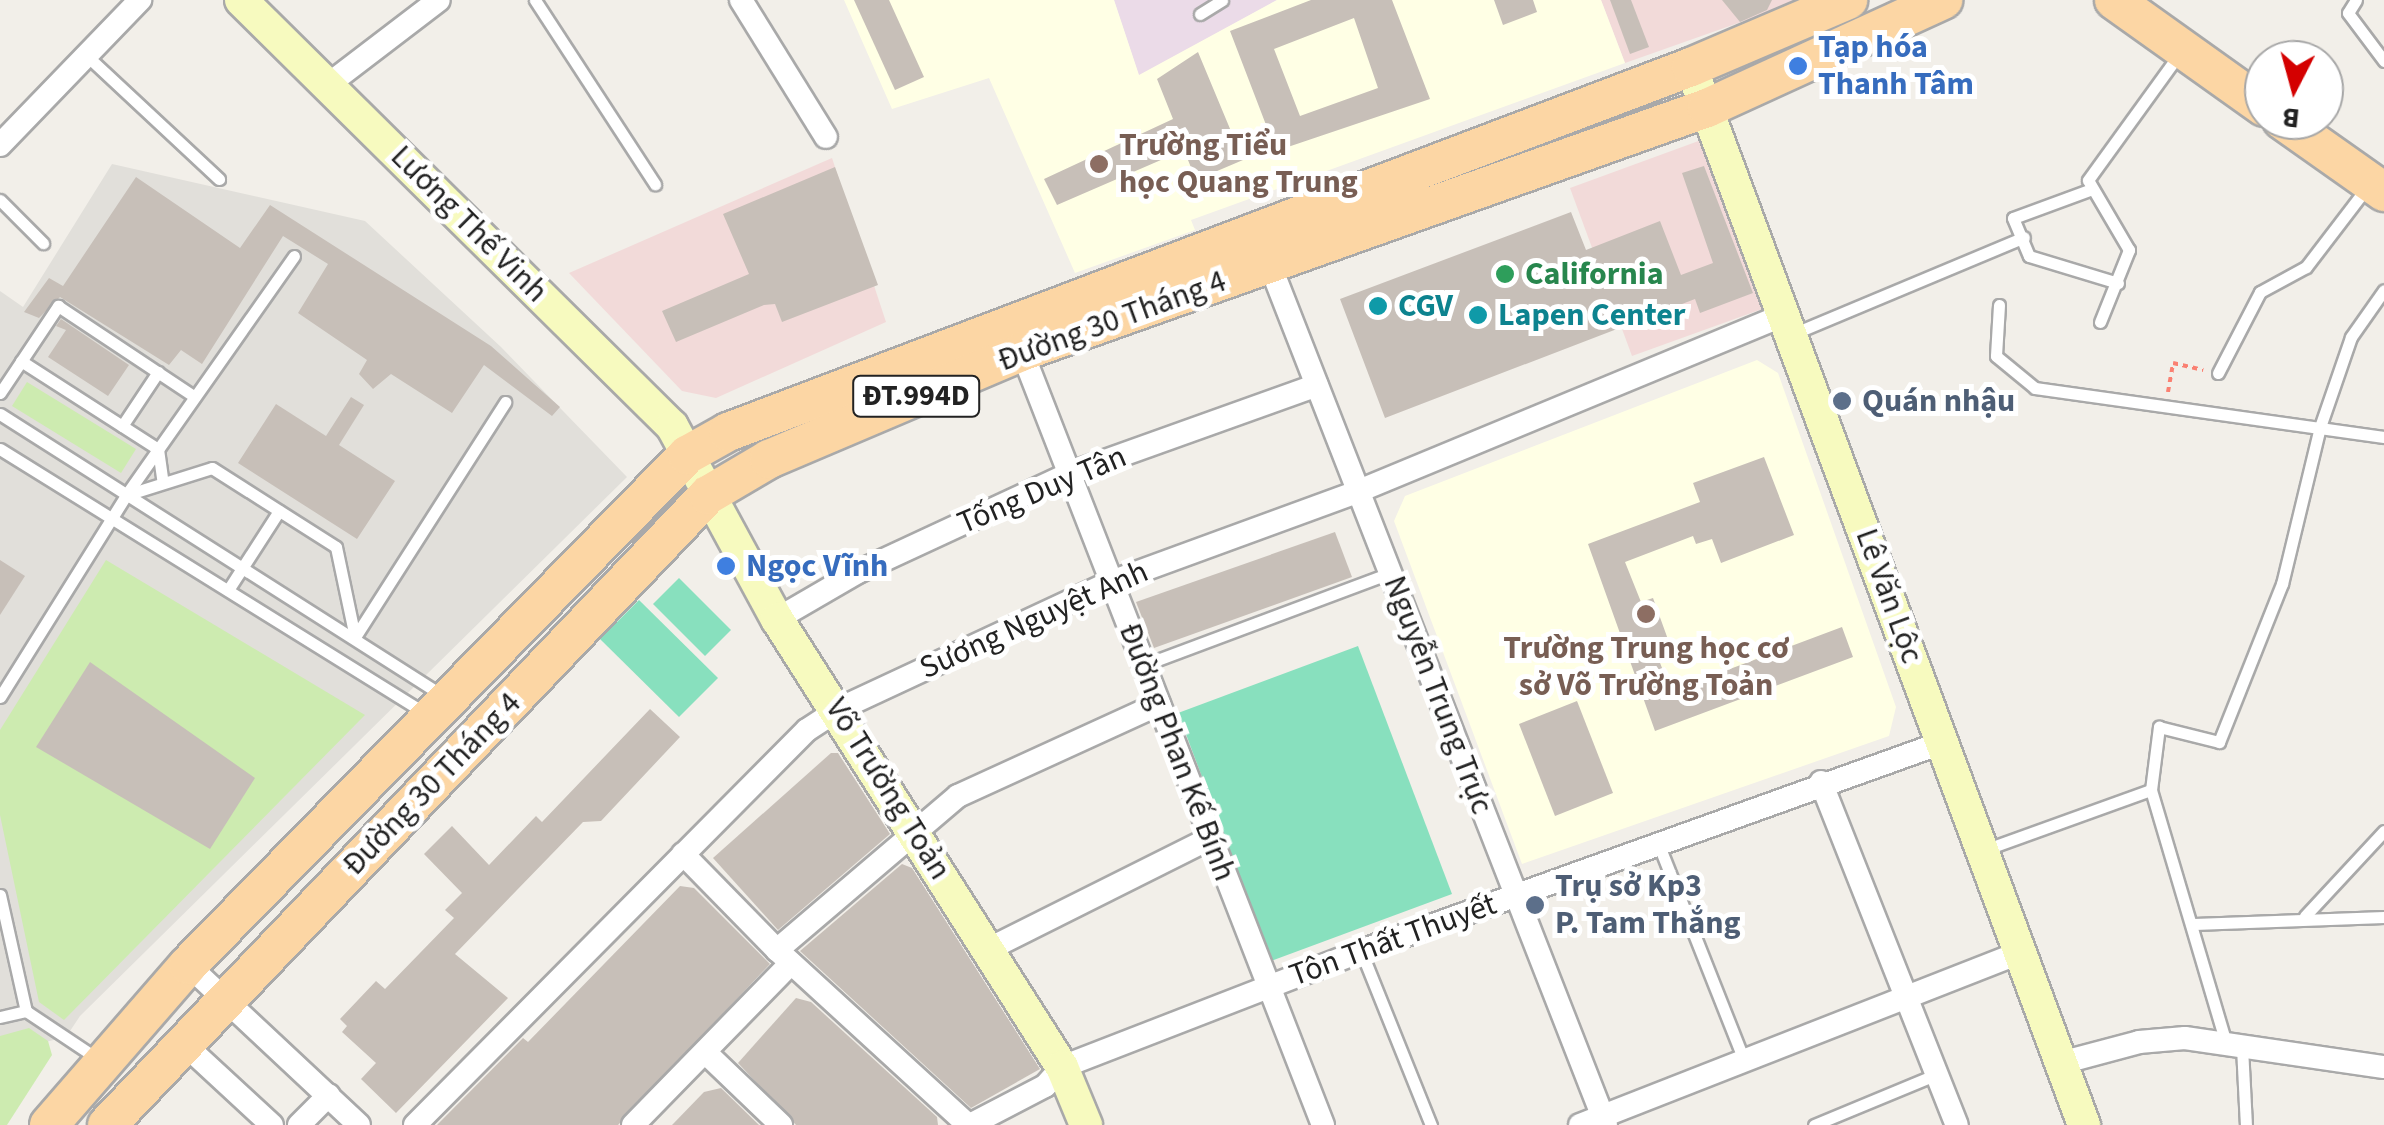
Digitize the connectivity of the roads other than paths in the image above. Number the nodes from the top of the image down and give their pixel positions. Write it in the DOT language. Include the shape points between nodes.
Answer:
graph roads {
  1 [pos="140,0"];
  2 [pos="241,0"];
  3 [pos="439,0"];
  4 [pos="535,0"];
  5 [pos="740,0"];
  6 [pos="1222,0"];
  7 [pos="1848,0"];
  8 [pos="1942,0"];
  9 [pos="2114,0"];
  10 [pos="2356,0"];
  11 [pos="1200,14"];
  12 [pos="2183,50"];
  13 [pos="86,56"];
  14 [pos="2384,61"];
  15 [pos="1692,67"];
  16 [pos="330,84"];
  17 [pos="2244,93"];
  18 [pos="1707,108"];
  19 [pos="826,137"];
  20 [pos="2310,140"];
  21 [pos="0,145"];
  22 [pos="1482,145"];
  23 [pos="218,179"];
  24 [pos="655,184"];
  25 [pos="1496,184"];
  26 [pos="2377,187"];
  27 [pos="2092,189"];
  28 [pos="0,200"];
  29 [pos="2024,237"];
  30 [pos="43,242"];
  31 [pos="294,256"];
  32 [pos="1270,265"];
  33 [pos="2118,282"];
  34 [pos="2384,290"];
  35 [pos="1999,305"];
  36 [pos="2100,322"];
  37 [pos="1788,325"];
  38 [pos="1016,337"];
  39 [pos="22,360"];
  40 [pos="158,372"];
  41 [pos="2218,373"];
  42 [pos="1317,385"];
  43 [pos="0,393"];
  44 [pos="195,397"];
  45 [pos="504,402"];
  46 [pos="0,414"];
  47 [pos="122,426"];
  48 [pos="2319,432"];
  49 [pos="2384,437"];
  50 [pos="0,448"];
  51 [pos="158,450"];
  52 [pos="687,455"];
  53 [pos="1069,474"];
  54 [pos="163,483"];
  55 [pos="1358,491"];
  56 [pos="126,495"];
  57 [pos="708,495"];
  58 [pos="279,511"];
  59 [pos="112,518"];
  60 [pos="242,568"];
  61 [pos="1390,573"];
  62 [pos="1111,582"];
  63 [pos="228,590"];
  64 [pos="778,619"];
  65 [pos="355,637"];
  66 [pos="1144,665"];
  67 [pos="0,697"];
  68 [pos="1159,704"];
  69 [pos="440,708"];
  70 [pos="839,709"];
  71 [pos="1944,742"];
  72 [pos="1821,782"];
  73 [pos="2150,790"];
  74 [pos="914,829"];
  75 [pos="2384,831"];
  76 [pos="1211,838"];
  77 [pos="1658,843"];
  78 [pos="1984,850"];
  79 [pos="683,854"];
  80 [pos="1516,895"];
  81 [pos="0,899"];
  82 [pos="2304,916"];
  83 [pos="2384,917"];
  84 [pos="2194,924"];
  85 [pos="988,949"];
  86 [pos="1361,951"];
  87 [pos="2022,952"];
  88 [pos="784,956"];
  89 [pos="188,965"];
  90 [pos="1269,986"];
  91 [pos="1906,994"];
  92 [pos="225,1000"];
  93 [pos="26,1011"];
  94 [pos="0,1018"];
  95 [pos="183,1043"];
  96 [pos="2234,1045"];
  97 [pos="706,1053"];
  98 [pos="1744,1060"];
  99 [pos="101,1062"];
  100 [pos="2057,1064"];
  101 [pos="1062,1066"];
  102 [pos="2384,1067"];
  103 [pos="1937,1074"];
  104 [pos="138,1090"];
  105 [pos="329,1096"];
  106 [pos="1605,1121"];
  107 [pos="49,1125"];
  108 [pos="107,1125"];
  109 [pos="272,1125"];
  110 [pos="299,1125"];
  111 [pos="359,1125"];
  112 [pos="415,1125"];
  113 [pos="633,1125"];
  114 [pos="781,1125"];
  115 [pos="969,1125"];
  116 [pos="1086,1125"];
  117 [pos="1323,1125"];
  118 [pos="1431,1125"];
  119 [pos="1580,1125"];
  120 [pos="1814,1125"];
  121 [pos="1956,1125"];
  122 [pos="2084,1125"];
  123 [pos="2246,1125"];
  1 -- 13 [label="street"];
  2 -- 16 [label="street, Lương Thế Vinh"];
  3 -- 16 [label="street"];
  4 -- 24 [label="lane"];
  5 -- 19 [label="street"];
  6 -- 11 [label="lane"];
  7 -- 15 [label="main road, Đường 30 Tháng 4 / ĐT.994D"];
  8 -- 18 [label="main road, Đường 30 Tháng 4 / ĐT.994D"];
  9 -- 12 [label="main road"];
  10 -- 14 [label="lane" via="2348,14"];
  12 -- 17 [label="main road"];
  12 -- 27 [label="lane" via="2088,180"];
  13 -- 21 [label="street"];
  13 -- 23 [label="lane"];
  15 -- 18 [label="street, Lê Văn Lộc"];
  15 -- 22 [label="main road, Đường 30 Tháng 4 / ĐT.994D"];
  16 -- 52 [label="street, Lương Thế Vinh" via="672,426"];
  18 -- 25 [label="main road, Đường 30 Tháng 4 / ĐT.994D"];
  18 -- 37 [label="street, Lê Văn Lộc"];
  20 -- 26 [label="main road"];
  22 -- 25 [label="main road"];
  22 -- 38 [label="main road, Đường 30 Tháng 4 / ĐT.994D"];
  25 -- 32 [label="main road, Đường 30 Tháng 4 / ĐT.994D"];
  26 -- 41 [label="lane" via="2306,268 2260,292"];
  27 -- 29 [label="lane" via="2012,218"];
  27 -- 33 [label="lane" via="2129,250"];
  28 -- 30 [label="lane"];
  29 -- 33 [label="lane" via="2028,256"];
  29 -- 37 [label="lane"];
  31 -- 44 [label="lane"];
  32 -- 38 [label="main road, Đường 30 Tháng 4 / ĐT.994D"];
  32 -- 42 [label="street, Nguyễn Trung Trực"];
  33 -- 36 [label="lane"];
  34 -- 48 [label="lane" via="2351,338"];
  35 -- 48 [label="lane" via="1996,356 2020,380 2091,399"];
  37 -- 55 [label="street, Sương Nguyệt Anh"];
  37 -- 71 [label="street, Lê Văn Lộc"];
  38 -- 52 [label="main road, Đường 30 Tháng 4 / ĐT.994D" via="728,432"];
  38 -- 53 [label="street, Đường Phan Kế Bính"];
  38 -- 57 [label="main road, Đường 30 Tháng 4 / ĐT.994D"];
  39 -- 40 [label="lane" via="58,306"];
  39 -- 43 [label="lane"];
  39 -- 47 [label="lane"];
  40 -- 44 [label="lane"];
  40 -- 47 [label="lane"];
  42 -- 53 [label="street, Tống Duy Tân"];
  42 -- 55 [label="street, Nguyễn Trung Trực"];
  44 -- 51 [label="lane"];
  45 -- 65 [label="lane"];
  46 -- 56 [label="lane"];
  47 -- 51 [label="lane"];
  48 -- 49 [label="lane"];
  48 -- 73 [label="lane" via="2282,584 2219,742 2160,727"];
  50 -- 59 [label="lane"];
  51 -- 54 [label="lane"];
  51 -- 56 [label="lane"];
  52 -- 57 [label="street, Võ Trường Toản"];
  52 -- 69 [label="main road, Đường 30 Tháng 4 / ĐT.994D"];
  53 -- 62 [label="street, Đường Phan Kế Bính"];
  53 -- 64 [label="street, Tống Duy Tân" via="858,572"];
  54 -- 56 [label="lane"];
  54 -- 58 [label="lane" via="212,468"];
  55 -- 61 [label="street, Nguyễn Trung Trực"];
  55 -- 62 [label="street, Sương Nguyệt Anh"];
  56 -- 59 [label="lane"];
  56 -- 60 [label="lane"];
  57 -- 64 [label="street, Võ Trường Toản"];
  57 -- 92 [label="main road, Đường 30 Tháng 4 / ĐT.994D"];
  58 -- 60 [label="lane"];
  58 -- 65 [label="lane" via="336,547"];
  59 -- 63 [label="lane"];
  59 -- 67 [label="lane"];
  60 -- 63 [label="lane"];
  60 -- 65 [label="lane"];
  61 -- 66 [label="lane"];
  61 -- 80 [label="street, Nguyễn Trung Trực"];
  62 -- 66 [label="street, Đường Phan Kế Bính"];
  62 -- 70 [label="street, Sương Nguyệt Anh"];
  63 -- 69 [label="lane"];
  64 -- 70 [label="street, Võ Trường Toản"];
  65 -- 69 [label="lane"];
  66 -- 68 [label="street, Đường Phan Kế Bính"];
  68 -- 74 [label="street" via="987,781"];
  68 -- 76 [label="street, Đường Phan Kế Bính"];
  69 -- 89 [label="main road, Đường 30 Tháng 4 / ĐT.994D"];
  70 -- 74 [label="street, Võ Trường Toản"];
  70 -- 79 [label="street, Sương Nguyệt Anh" via="807,730"];
  71 -- 72 [label="street, Tôn Thất Thuyết"];
  71 -- 78 [label="street, Lê Văn Lộc"];
  72 -- 77 [label="street, Tôn Thất Thuyết"];
  72 -- 91 [label="street"];
  73 -- 78 [label="lane"];
  73 -- 84 [label="lane"];
  74 -- 85 [label="street, Võ Trường Toản"];
  74 -- 88 [label="street"];
  75 -- 82 [label="lane"];
  76 -- 85 [label="street"];
  76 -- 90 [label="street, Đường Phan Kế Bính"];
  77 -- 80 [label="street, Tôn Thất Thuyết"];
  77 -- 98 [label="lane"];
  78 -- 87 [label="street, Lê Văn Lộc"];
  79 -- 88 [label="street"];
  79 -- 112 [label="street, Sương Nguyệt Anh"];
  80 -- 86 [label="street, Tôn Thất Thuyết"];
  80 -- 106 [label="street, Nguyễn Trung Trực"];
  81 -- 93 [label="lane"];
  82 -- 83 [label="lane"];
  82 -- 84 [label="lane"];
  84 -- 96 [label="lane"];
  85 -- 101 [label="street, Võ Trường Toản"];
  86 -- 90 [label="street, Tôn Thất Thuyết"];
  86 -- 118 [label="lane"];
  87 -- 91 [label="street"];
  87 -- 100 [label="street, Lê Văn Lộc"];
  88 -- 97 [label="street"];
  88 -- 115 [label="street"];
  89 -- 92 [label="street"];
  89 -- 99 [label="main road, Đường 30 Tháng 4 / ĐT.994D"];
  90 -- 101 [label="street, Tôn Thất Thuyết"];
  90 -- 117 [label="street, Đường Phan Kế Bính"];
  91 -- 98 [label="street"];
  91 -- 103 [label="street"];
  92 -- 95 [label="main road, Đường 30 Tháng 4 / ĐT.994D"];
  92 -- 105 [label="street"];
  93 -- 94 [label="lane"];
  93 -- 99 [label="lane"];
  95 -- 104 [label="main road, Đường 30 Tháng 4 / ĐT.994D"];
  95 -- 109 [label="street"];
  96 -- 100 [label="street" via="2162,1038"];
  96 -- 102 [label="street"];
  96 -- 123 [label="lane"];
  97 -- 113 [label="street"];
  97 -- 114 [label="street"];
  98 -- 106 [label="street"];
  99 -- 104 [label="main road"];
  99 -- 107 [label="main road, Đường 30 Tháng 4 / ĐT.994D"];
  100 -- 122 [label="street, Lê Văn Lộc"];
  101 -- 115 [label="street, Tôn Thất Thuyết" via="1044,1086"];
  101 -- 116 [label="street, Võ Trường Toản"];
  103 -- 120 [label="lane"];
  103 -- 121 [label="street"];
  104 -- 108 [label="main road, Đường 30 Tháng 4 / ĐT.994D"];
  105 -- 110 [label="street"];
  105 -- 111 [label="street"];
  106 -- 119 [label="street"];
}
